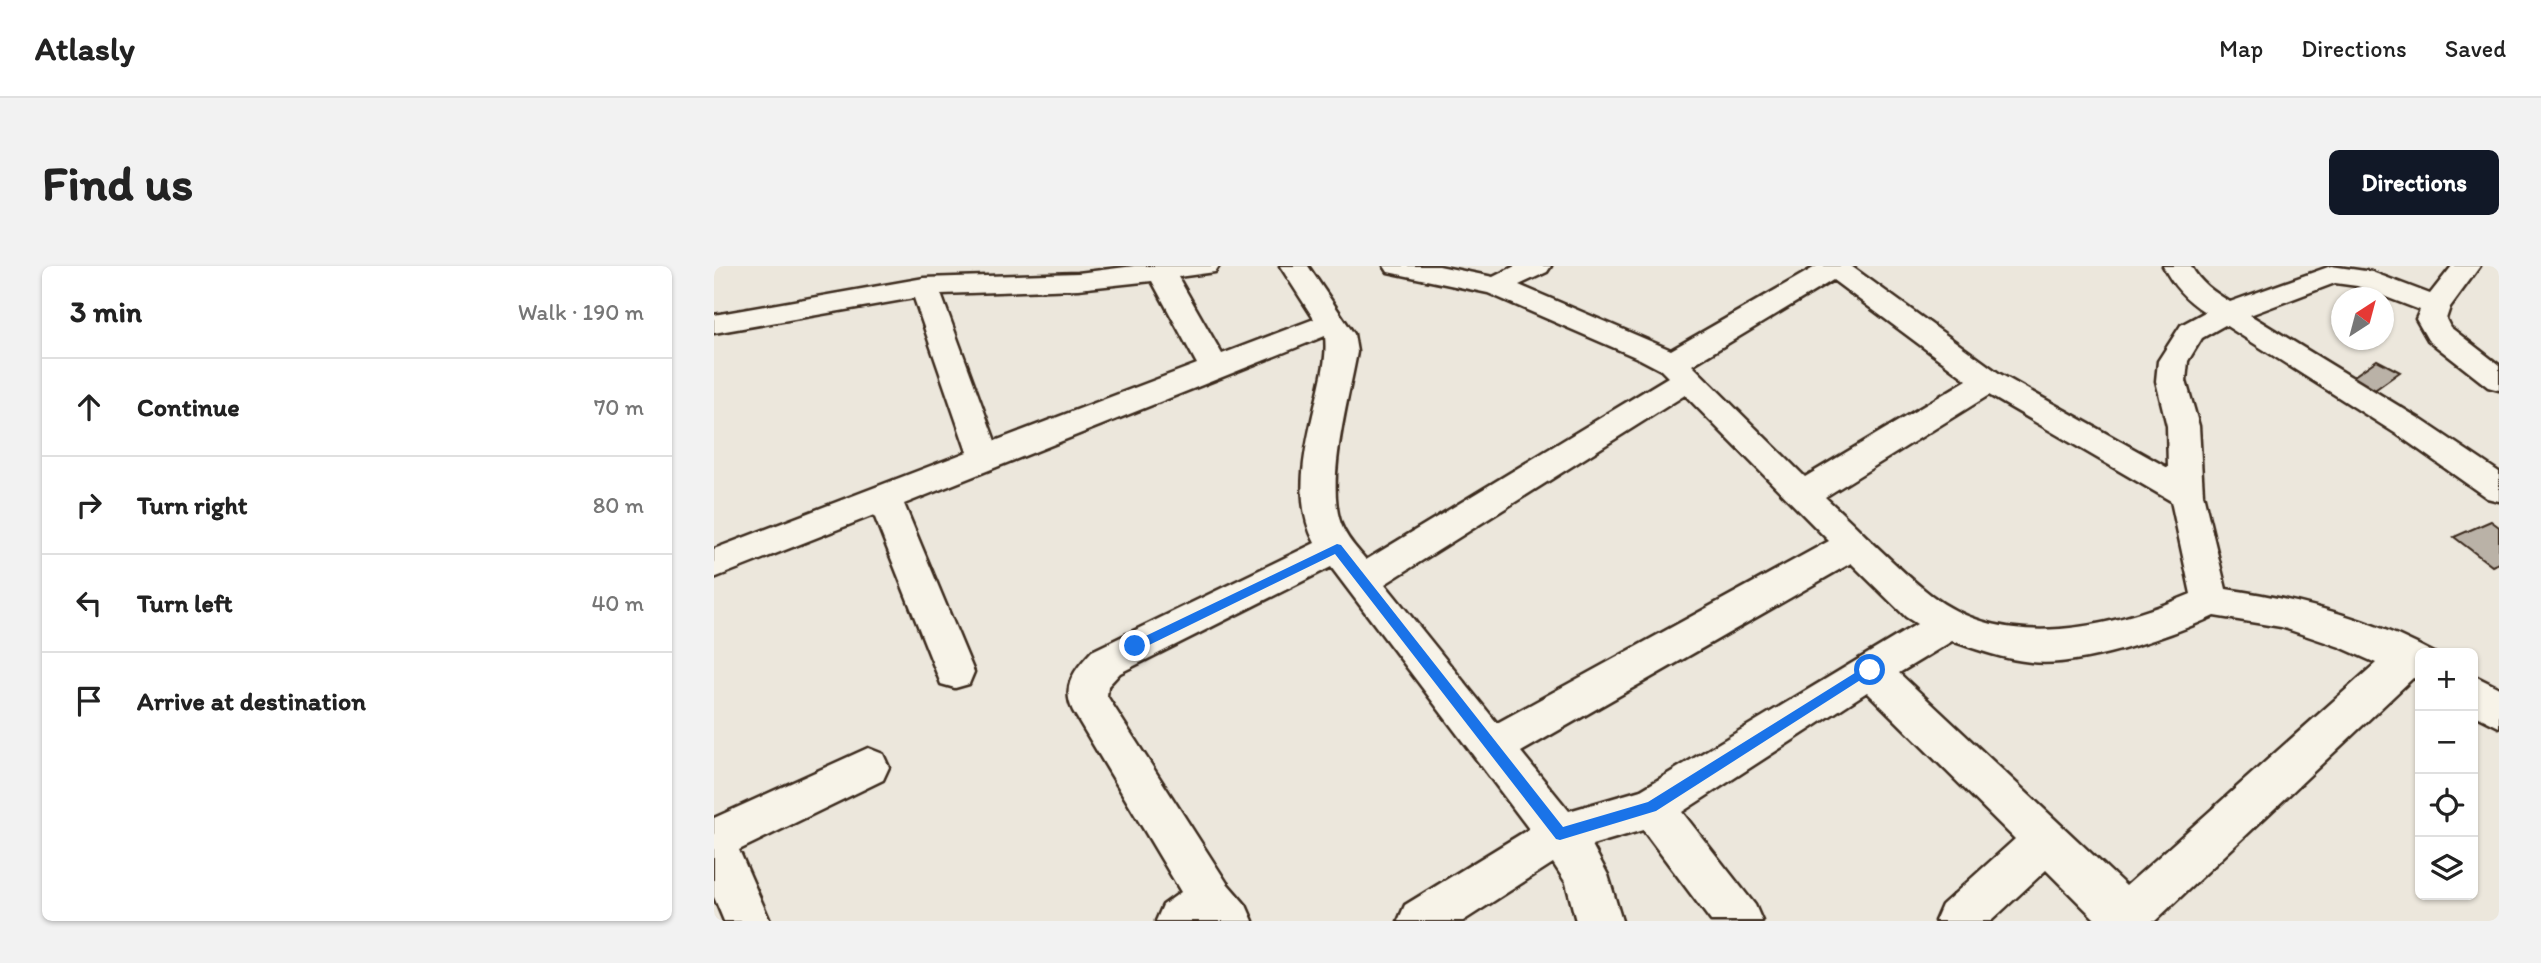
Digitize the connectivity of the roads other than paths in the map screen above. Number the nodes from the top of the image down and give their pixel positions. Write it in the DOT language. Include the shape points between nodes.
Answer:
graph roads {
  1 [pos="1205,266"];
  2 [pos="1294,266"];
  3 [pos="1398,266"];
  4 [pos="1536,266"];
  5 [pos="2176,266"];
  6 [pos="2466,266"];
  7 [pos="1835,267"];
  8 [pos="1162,273"];
  9 [pos="1496,286"];
  10 [pos="924,288"];
  11 [pos="2435,306"];
  12 [pos="2228,316"];
  13 [pos="1331,323"];
  14 [pos="714,324"];
  15 [pos="1215,368"];
  16 [pos="1681,370"];
  17 [pos="2499,380"];
  18 [pos="1989,381"];
  19 [pos="985,458"];
  20 [pos="2499,489"];
  21 [pos="2186,494"];
  22 [pos="1802,495"];
  23 [pos="884,498"];
  24 [pos="1854,544"];
  25 [pos="1337,548"];
  26 [pos="714,564"];
  27 [pos="1361,581"];
  28 [pos="2211,601"];
  29 [pos="1950,624"];
  30 [pos="2414,661"];
  31 [pos="1870,670"];
  32 [pos="955,672"];
  33 [pos="2478,695"];
  34 [pos="2499,710"];
  35 [pos="1492,747"];
  36 [pos="868,767"];
  37 [pos="1652,807"];
  38 [pos="1560,834"];
  39 [pos="2046,840"];
  40 [pos="714,842"];
  41 [pos="1207,914"];
  42 [pos="2128,919"];
  43 [pos="747,921"];
  44 [pos="1421,921"];
  45 [pos="1599,921"];
  46 [pos="1739,921"];
  47 [pos="1958,921"];
  1 -- 8 [label="street"];
  2 -- 13 [label="street"];
  3 -- 9 [label="street"];
  4 -- 9 [label="street"];
  5 -- 12 [label="street" via="2201,297"];
  6 -- 11 [label="street"];
  7 -- 16 [label="street"];
  7 -- 18 [label="street"];
  8 -- 10 [label="street"];
  8 -- 15 [label="street"];
  9 -- 16 [label="street"];
  10 -- 14 [label="street"];
  10 -- 19 [label="street"];
  11 -- 12 [label="street" via="2362,278 2332,274"];
  11 -- 17 [label="street" via="2431,319 2438,333"];
  12 -- 20 [label="street" via="2409,427"];
  12 -- 21 [label="street" via="2205,322 2191,332 2173,361 2171,382 2186,447"];
  13 -- 15 [label="street"];
  13 -- 25 [label="street" via="1339,334 1342,352 1318,488 1322,521"];
  15 -- 19 [label="street"];
  16 -- 22 [label="street"];
  16 -- 27 [label="street"];
  18 -- 21 [label="street"];
  18 -- 22 [label="street"];
  19 -- 23 [label="street"];
  21 -- 28 [label="street"];
  22 -- 24 [label="street"];
  23 -- 26 [label="street"];
  23 -- 32 [label="street"];
  24 -- 29 [label="street" via="1919,606"];
  24 -- 35 [label="street"];
  25 -- 27 [label="street"];
  25 -- 41 [label="street" via="1115,657 1089,680 1087,699"];
  27 -- 35 [label="street"];
  28 -- 29 [label="street" via="2175,617 2078,644 2033,647 1994,640"];
  28 -- 30 [label="street" via="2281,612"];
  29 -- 31 [label="street"];
  30 -- 42 [label="street"];
  31 -- 37 [label="street"];
  31 -- 39 [label="street"];
  33 -- 34 [label="street"];
  35 -- 38 [label="street"];
  36 -- 40 [label="street"];
  37 -- 38 [label="street"];
  37 -- 46 [label="street"];
  38 -- 44 [label="street"];
  38 -- 45 [label="street" via="1586,875"];
  39 -- 42 [label="street"];
  39 -- 47 [label="street"];
  40 -- 43 [label="street"];
}
